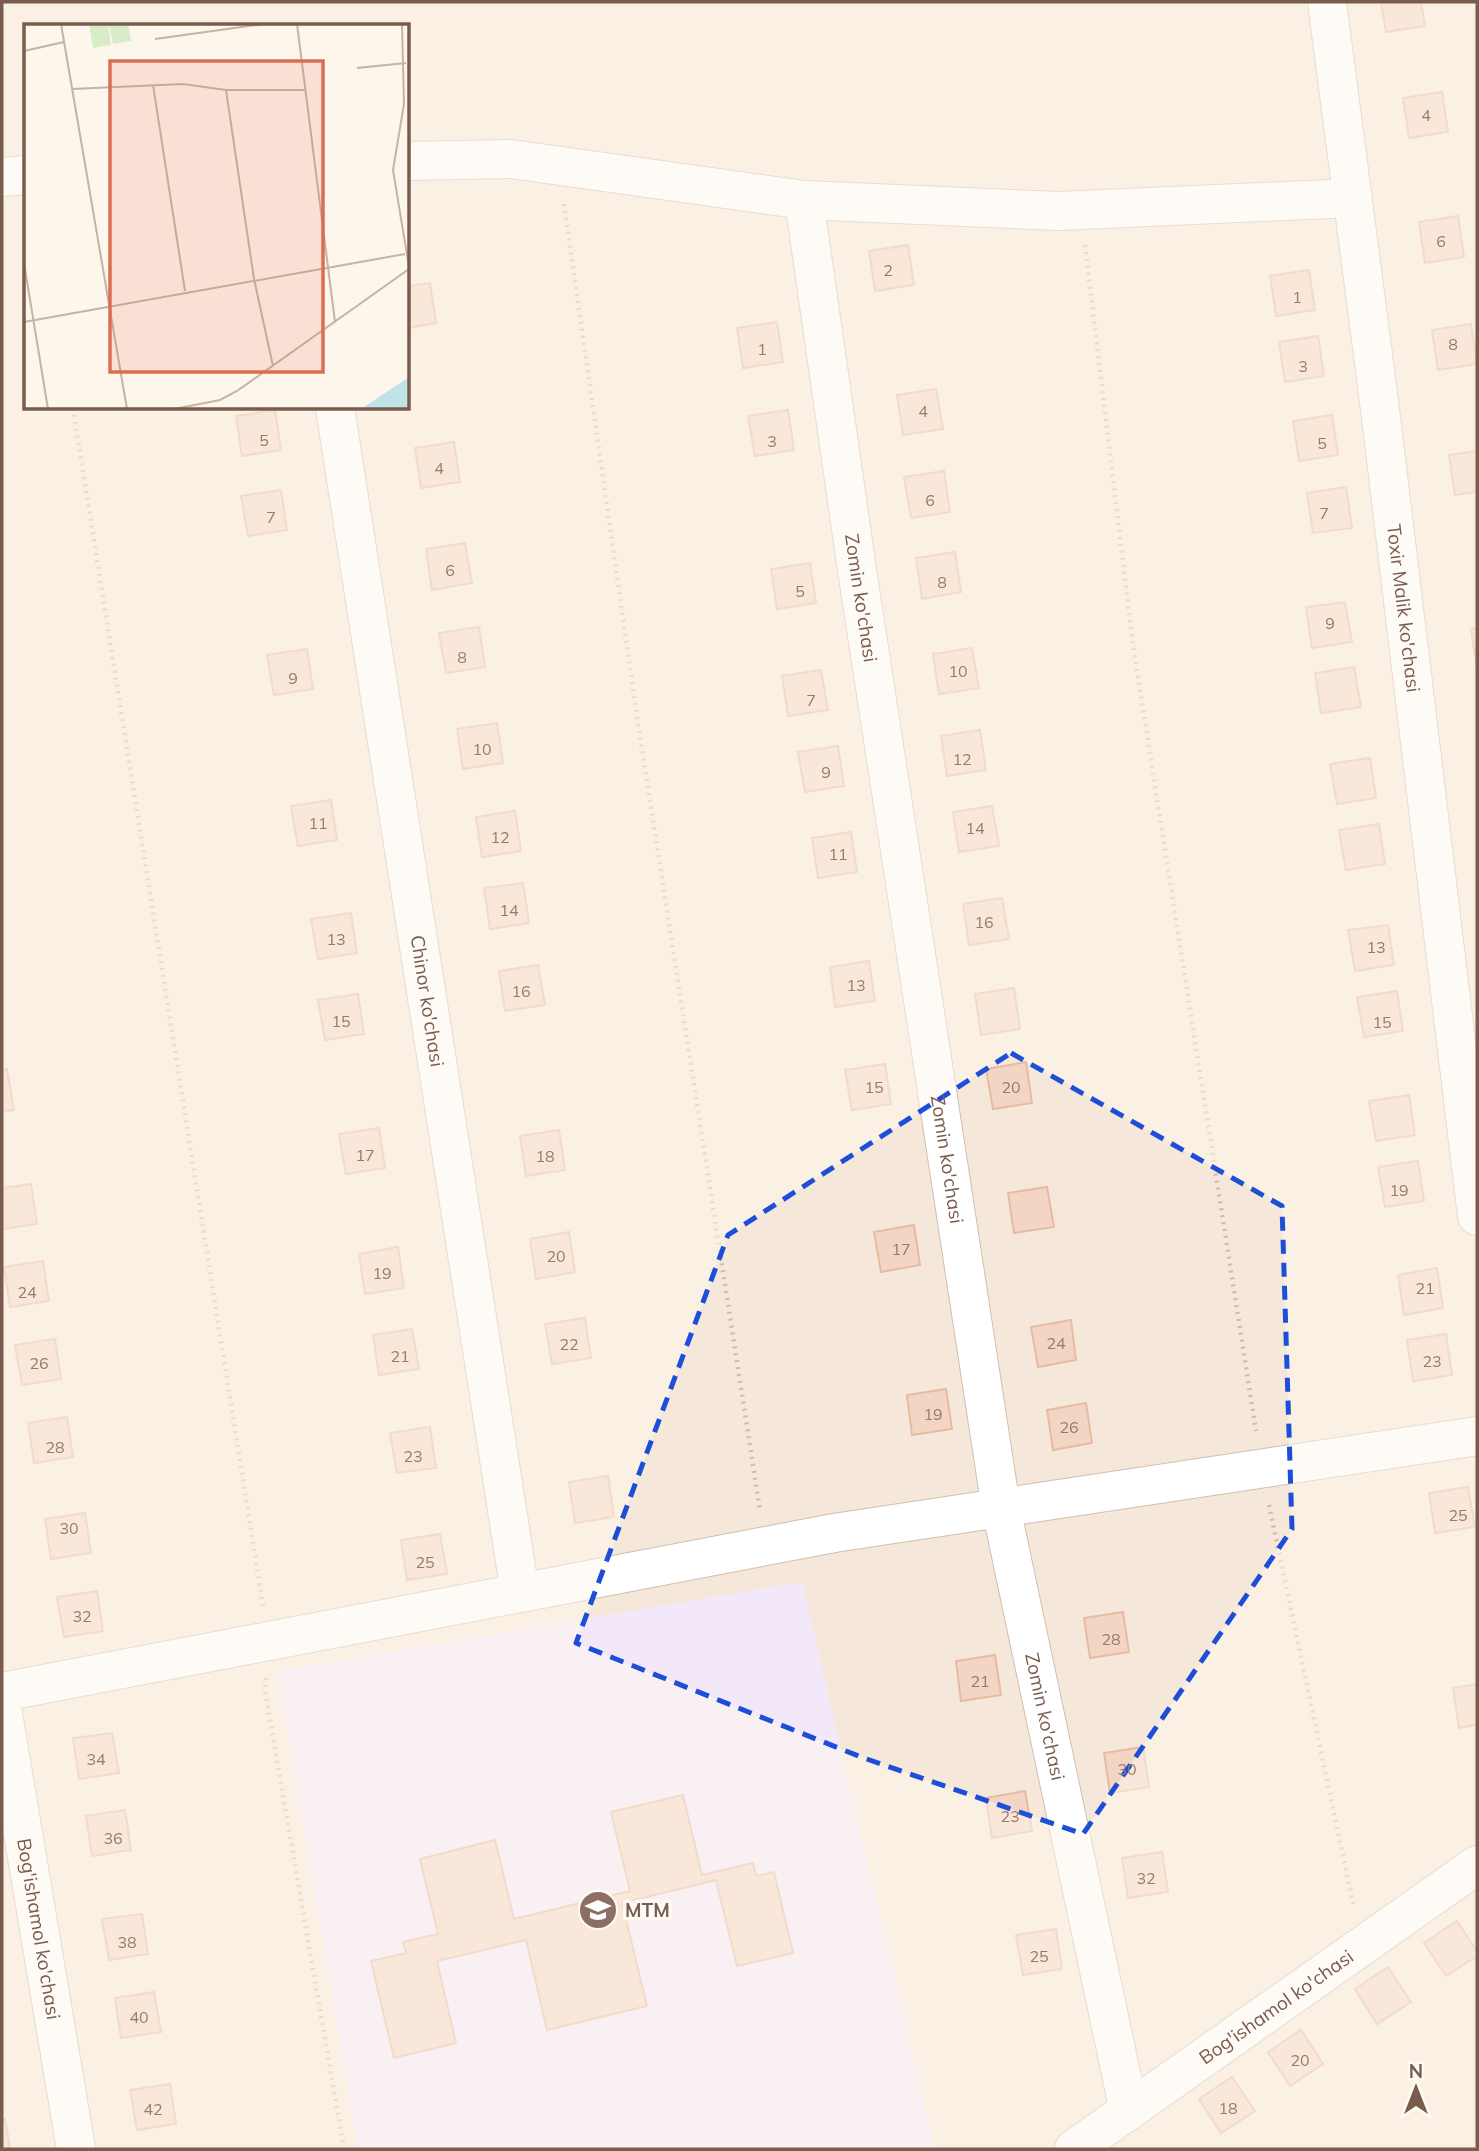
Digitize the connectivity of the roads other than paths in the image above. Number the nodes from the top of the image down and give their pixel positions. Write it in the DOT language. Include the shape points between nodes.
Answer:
graph roads {
  1 [pos="1327,2"];
  2 [pos="410,161"];
  3 [pos="24,175"];
  4 [pos="2,177"];
  5 [pos="1353,198"];
  6 [pos="804,200"];
  7 [pos="335,410"];
  8 [pos="1477,1216"];
  9 [pos="1477,1436"];
  10 [pos="1001,1508"];
  11 [pos="520,1593"];
  12 [pos="2,1692"];
  13 [pos="2,1708"];
  14 [pos="1477,1865"];
  15 [pos="1129,2110"];
  16 [pos="76,2149"];
  17 [pos="1074,2149"];
  1 -- 5 [label="street, Toxir Malik ko'chasi"];
  2 -- 6 [label="street" via="511,159"];
  3 -- 4 [label="street"];
  5 -- 6 [label="street" via="1059,211"];
  5 -- 8 [label="street, Toxir Malik ko'chasi"];
  6 -- 10 [label="street, Zomin ko'chasi"];
  7 -- 11 [label="street, Chinor ko'chasi"];
  9 -- 10 [label="street"];
  10 -- 11 [label="street" via="834,1533"];
  10 -- 15 [label="street, Zomin ko'chasi"];
  11 -- 12 [label="street"];
  13 -- 16 [label="street, Bog'ishamol ko'chasi"];
  14 -- 15 [label="street, Bog'ishamol ko'chasi"];
  15 -- 17 [label="street, Bog'ishamol ko'chasi"];
}
